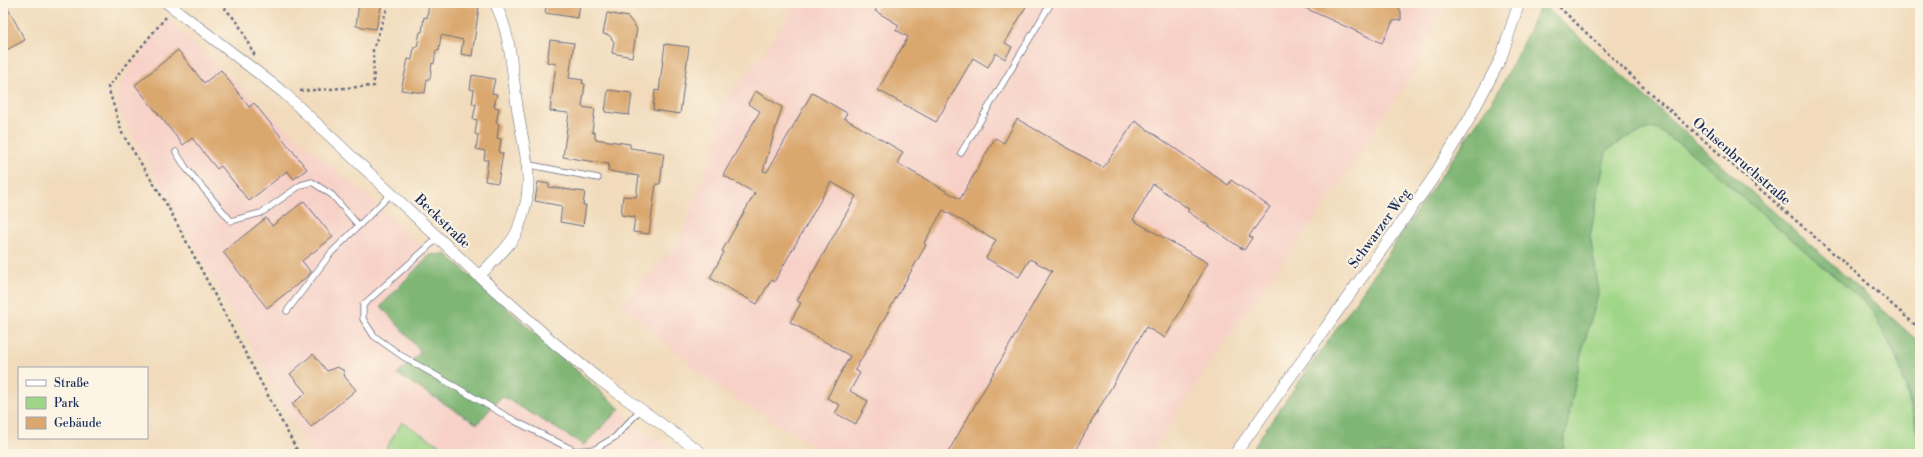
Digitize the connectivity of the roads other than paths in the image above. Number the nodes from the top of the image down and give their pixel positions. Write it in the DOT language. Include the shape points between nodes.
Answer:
graph roads {
  1 [pos="495,3"];
  2 [pos="1051,3"];
  3 [pos="1519,3"];
  4 [pos="171,5"];
  5 [pos="176,152"];
  6 [pos="960,153"];
  7 [pos="525,164"];
  8 [pos="598,178"];
  9 [pos="392,193"];
  10 [pos="358,226"];
  11 [pos="439,237"];
  12 [pos="479,276"];
  13 [pos="287,311"];
  14 [pos="640,410"];
  15 [pos="703,454"];
  16 [pos="1235,454"];
  1 -- 7 [label="street" via="502,17 510,55"];
  2 -- 6 [label="lane"];
  3 -- 16 [label="street, Schwarzer Weg" via="1501,58 1468,121 1431,181"];
  4 -- 9 [label="street, Beckstraße" via="283,92"];
  5 -- 10 [label="lane" via="186,168 231,221 261,213 301,185 312,182 332,195"];
  7 -- 8 [label="lane"];
  7 -- 12 [label="street" via="527,197 517,231"];
  9 -- 10 [label="lane"];
  9 -- 11 [label="street, Beckstraße"];
  10 -- 13 [label="lane" via="331,253"];
  11 -- 12 [label="street, Beckstraße"];
  11 -- 14 [label="lane" via="363,305 363,320 374,336 402,356 515,421 575,451 595,448 615,437"];
  12 -- 14 [label="street, Beckstraße" via="553,342"];
  14 -- 15 [label="street, Beckstraße"];
}
